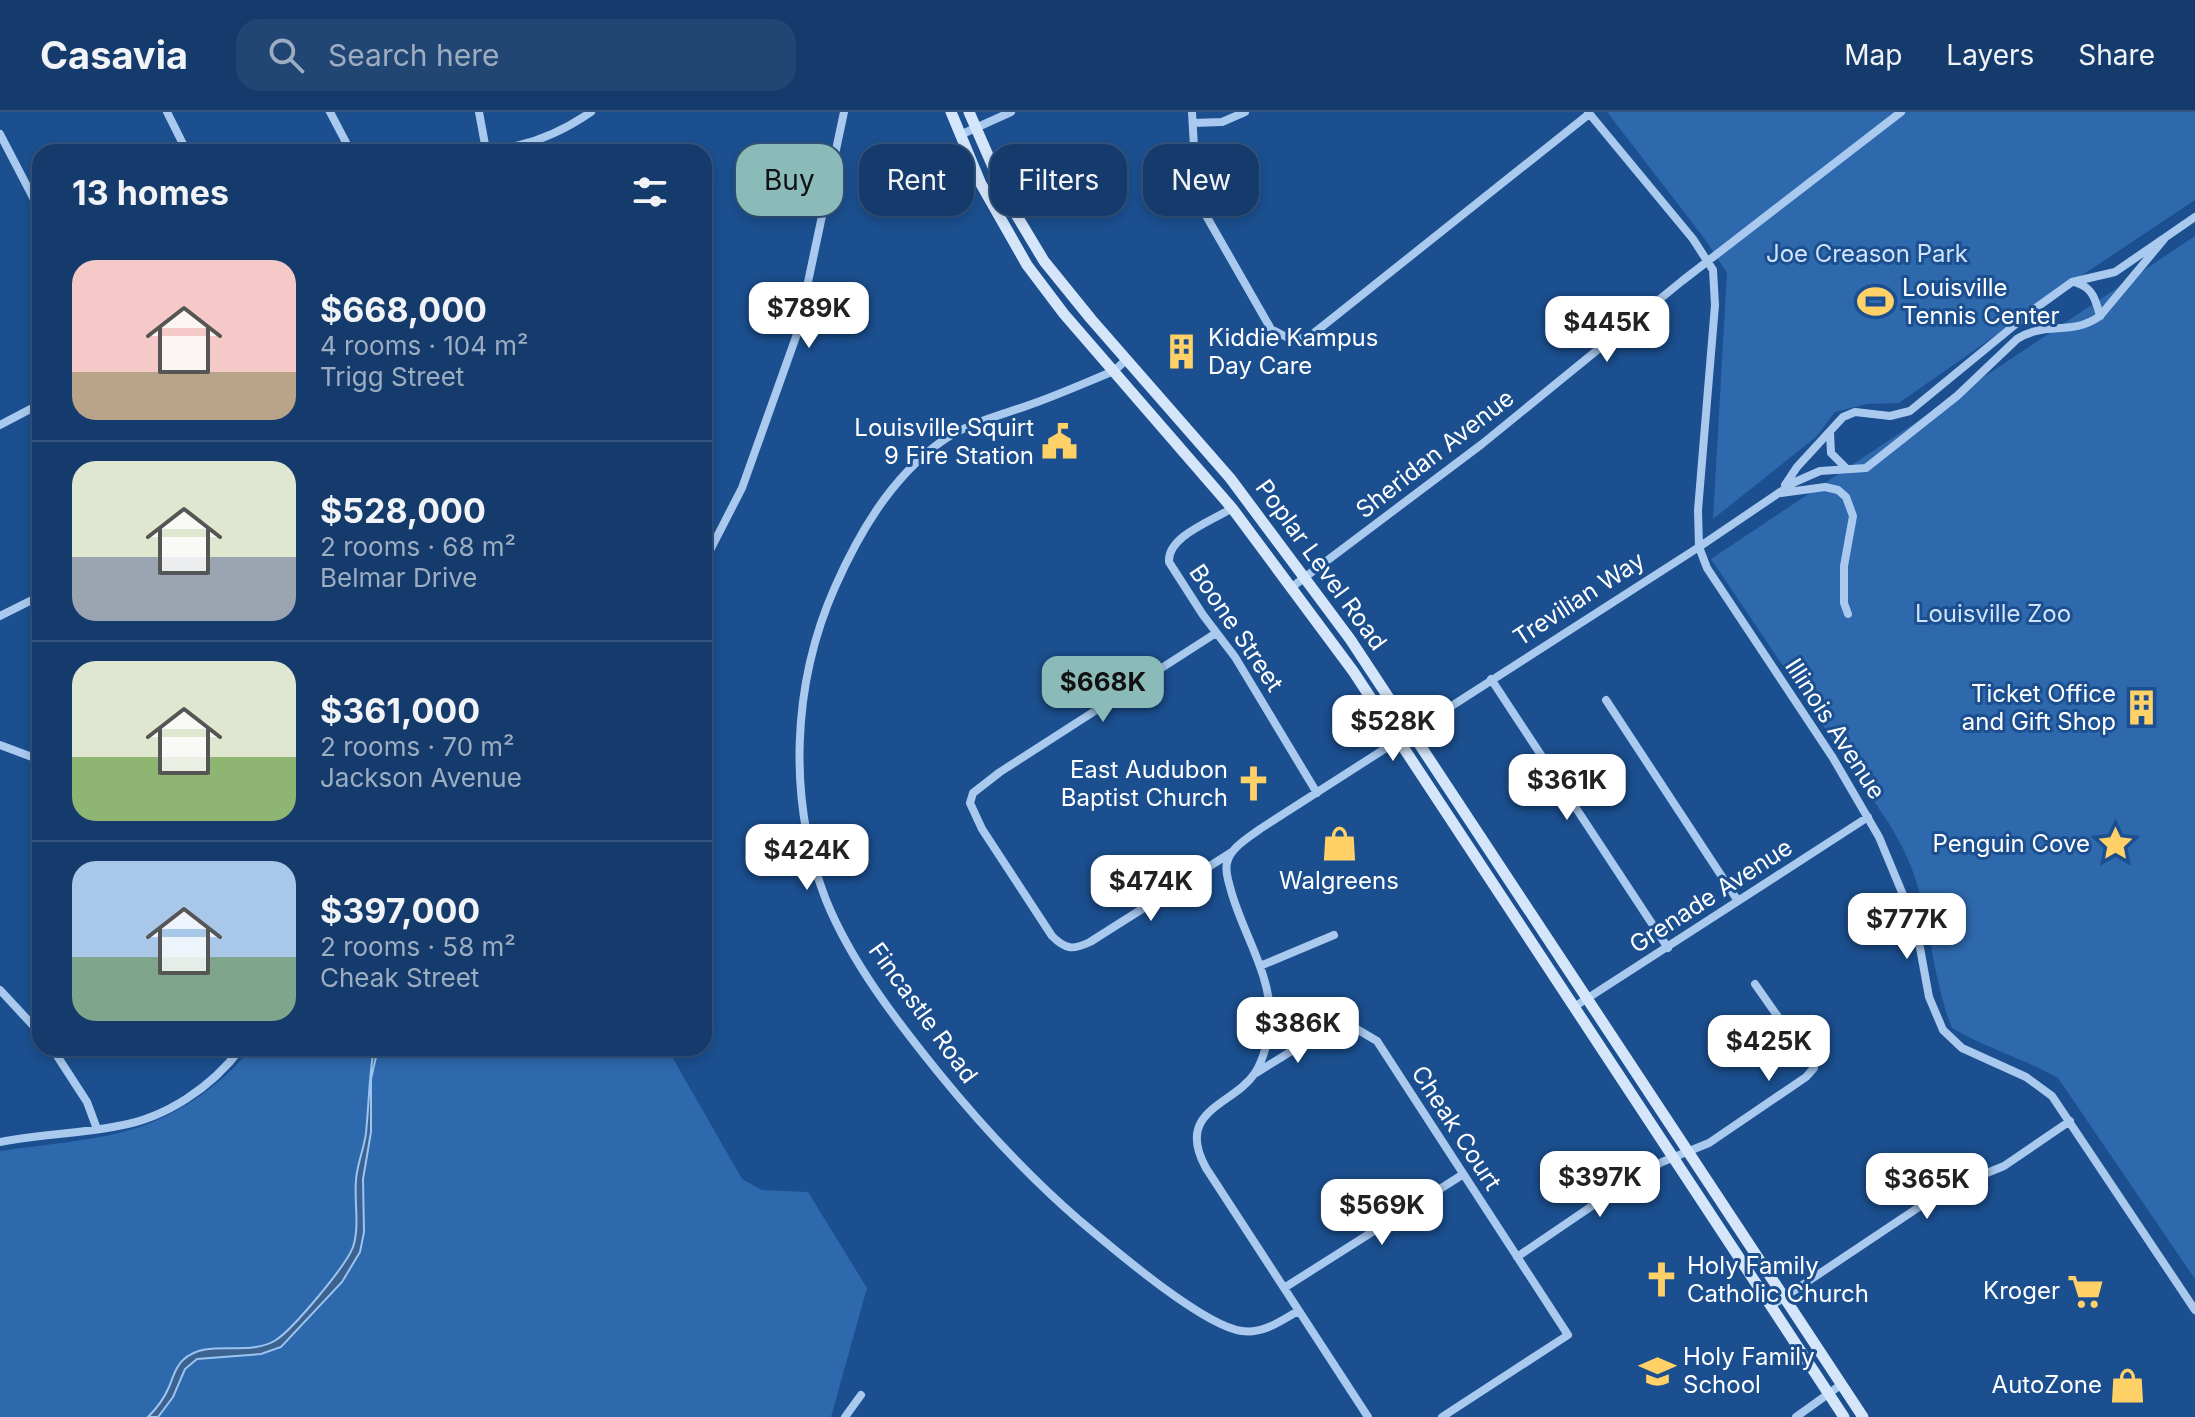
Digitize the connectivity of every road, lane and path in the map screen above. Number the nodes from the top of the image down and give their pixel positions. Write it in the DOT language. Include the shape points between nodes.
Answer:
graph roads {
  1 [pos="167,112"];
  2 [pos="330,112"];
  3 [pos="479,112"];
  4 [pos="591,112"];
  5 [pos="844,112"];
  6 [pos="951,112"];
  7 [pos="969,112"];
  8 [pos="1011,112"];
  9 [pos="1192,112"];
  10 [pos="1245,112"];
  11 [pos="1901,112"];
  12 [pos="1589,113"];
  13 [pos="1193,123"];
  14 [pos="976,128"];
  15 [pos="0,134"];
  16 [pos="960,135"];
  17 [pos="183,144"];
  18 [pos="347,144"];
  19 [pos="485,144"];
  20 [pos="524,144"];
  21 [pos="32,196"];
  22 [pos="2195,217"];
  23 [pos="2165,238"];
  24 [pos="1708,261"];
  25 [pos="2072,282"];
  26 [pos="2100,316"];
  27 [pos="1126,360"];
  28 [pos="1114,371"];
  29 [pos="32,408"];
  30 [pos="0,425"];
  31 [pos="1830,432"];
  32 [pos="1847,469"];
  33 [pos="1781,493"];
  34 [pos="1232,508"];
  35 [pos="712,546"];
  36 [pos="1699,547"];
  37 [pos="1306,577"];
  38 [pos="1292,587"];
  39 [pos="32,600"];
  40 [pos="1848,614"];
  41 [pos="0,616"];
  42 [pos="1216,633"];
  43 [pos="1491,679"];
  44 [pos="1606,700"];
  45 [pos="1412,731"];
  46 [pos="1399,740"];
  47 [pos="0,745"];
  48 [pos="32,757"];
  49 [pos="1317,793"];
  50 [pos="1868,817"];
  51 [pos="1233,851"];
  52 [pos="1738,901"];
  53 [pos="1334,935"];
  54 [pos="1668,948"];
  55 [pos="1260,966"];
  56 [pos="1755,984"];
  57 [pos="0,990"];
  58 [pos="1589,998"];
  59 [pos="1574,1007"];
  60 [pos="32,1024"];
  61 [pos="1355,1028"];
  62 [pos="1324,1031"];
  63 [pos="57,1056"];
  64 [pos="234,1056"];
  65 [pos="1255,1073"];
  66 [pos="2070,1121"];
  67 [pos="97,1129"];
  68 [pos="0,1142"];
  69 [pos="1689,1152"];
  70 [pos="1674,1158"];
  71 [pos="1462,1175"];
  72 [pos="1517,1257"];
  73 [pos="1284,1288"];
  74 [pos="1785,1297"];
  75 [pos="1771,1306"];
  76 [pos="2195,1310"];
  77 [pos="1298,1311"];
  78 [pos="1842,1384"];
  79 [pos="1829,1394"];
  80 [pos="861,1395"];
  81 [pos="845,1417"];
  82 [pos="1368,1417"];
  83 [pos="1442,1417"];
  84 [pos="1796,1417"];
  85 [pos="1844,1417"];
  86 [pos="1863,1417"];
  1 -- 17 [label="street"];
  2 -- 18 [label="street"];
  3 -- 19 [label="street"];
  4 -- 20 [label="street"];
  5 -- 35 [label="street" via="803,313 746,478"];
  6 -- 16 [label="main road, Poplar Level Road"];
  7 -- 14 [label="main road, Poplar Level Road"];
  8 -- 14 [label="street"];
  9 -- 13 [label="street"];
  10 -- 13 [label="street" via="1222,122"];
  11 -- 24 [label="street, Sheridan Avenue"];
  12 -- 13 [label="street" via="1309,337 1295,340 1271,329 1204,212 1196,182"];
  12 -- 24 [label="street, Illinois Avenue"];
  14 -- 16 [label="street"];
  14 -- 27 [label="main road, Poplar Level Road" via="1037,251"];
  15 -- 21 [label="street"];
  16 -- 28 [label="main road, Poplar Level Road" via="1013,244"];
  22 -- 23 [label="street, Trevilian Way"];
  23 -- 25 [label="street, Trevilian Way" via="2115,272"];
  23 -- 26 [label="street, Trevilian Way"];
  24 -- 36 [label="street, Illinois Avenue" via="1715,305"];
  24 -- 37 [label="street, Sheridan Avenue" via="1482,444"];
  25 -- 26 [label="street" via="2086,286"];
  25 -- 31 [label="street, Trevilian Way" via="1910,411 1890,416 1855,412"];
  26 -- 32 [label="street, Trevilian Way" via="2078,328 2052,327 2017,339 1875,462"];
  27 -- 28 [label="street, Fincastle Road"];
  27 -- 37 [label="main road, Poplar Level Road" via="1230,478"];
  28 -- 34 [label="main road, Poplar Level Road"];
  28 -- 77 [label="street, Fincastle Road" via="965,427 920,458 877,509 838,580 813,647 800,739 804,819 827,900 872,982 964,1104 1039,1184 1141,1270 1229,1327 1259,1331"];
  29 -- 30 [label="street"];
  31 -- 32 [label="street" via="1831,453"];
  31 -- 33 [label="street, Trevilian Way"];
  32 -- 33 [label="street, Trevilian Way" via="1807,475"];
  33 -- 36 [label="street, Trevilian Way"];
  33 -- 40 [label="street" via="1825,487 1846,497 1853,516 1844,566"];
  34 -- 38 [label="main road, Poplar Level Road"];
  34 -- 42 [label="street, Boone Street" via="1177,541 1168,557"];
  36 -- 43 [label="street, Trevilian Way"];
  36 -- 50 [label="street, Illinois Avenue" via="1707,568"];
  37 -- 38 [label="street, Sheridan Avenue"];
  37 -- 45 [label="main road, Poplar Level Road"];
  38 -- 46 [label="main road, Poplar Level Road"];
  39 -- 41 [label="street"];
  42 -- 49 [label="street, Boone Street"];
  42 -- 51 [label="street, Trevilian Way" via="979,787 971,797 971,809 1052,936 1073,949"];
  43 -- 45 [label="street, Trevilian Way"];
  43 -- 54 [label="street"];
  44 -- 52 [label="street"];
  45 -- 46 [label="street, Trevilian Way"];
  45 -- 58 [label="main road, Poplar Level Road"];
  46 -- 49 [label="street, Trevilian Way"];
  46 -- 59 [label="main road, Poplar Level Road"];
  47 -- 48 [label="street"];
  49 -- 51 [label="street, Trevilian Way"];
  50 -- 52 [label="street, Grenade Avenue"];
  50 -- 66 [label="street, Illinois Avenue" via="1916,926 1929,997 1943,1030 1962,1048 2035,1082"];
  51 -- 55 [label="street" via="1228,878"];
  52 -- 54 [label="street, Grenade Avenue"];
  53 -- 55 [label="street"];
  54 -- 58 [label="street, Grenade Avenue"];
  55 -- 65 [label="street" via="1270,1020"];
  56 -- 69 [label="street" via="1814,1068"];
  57 -- 60 [label="street"];
  58 -- 59 [label="street, Grenade Avenue"];
  58 -- 69 [label="main road, Poplar Level Road"];
  59 -- 70 [label="main road, Poplar Level Road"];
  61 -- 71 [label="street, Cheak Court" via="1377,1041"];
  62 -- 65 [label="street"];
  63 -- 67 [label="street" via="87,1102"];
  64 -- 67 [label="street" via="209,1083 175,1105 134,1122"];
  65 -- 73 [label="street" via="1205,1117 1197,1147"];
  66 -- 74 [label="street" via="2004,1166 1943,1191"];
  66 -- 76 [label="street, Illinois Avenue"];
  67 -- 68 [label="street"];
  69 -- 70 [label="street"];
  69 -- 74 [label="main road, Poplar Level Road"];
  70 -- 72 [label="street" via="1636,1176"];
  70 -- 75 [label="main road, Poplar Level Road"];
  71 -- 72 [label="street, Cheak Court"];
  71 -- 73 [label="street"];
  72 -- 83 [label="street, Cheak Court" via="1568,1335"];
  73 -- 77 [label="street"];
  74 -- 75 [label="street"];
  74 -- 78 [label="main road, Poplar Level Road"];
  75 -- 79 [label="main road, Poplar Level Road"];
  77 -- 82 [label="street"];
  78 -- 79 [label="street"];
  78 -- 86 [label="main road, Poplar Level Road"];
  79 -- 84 [label="street"];
  79 -- 85 [label="main road, Poplar Level Road"];
  80 -- 81 [label="street"];
}
